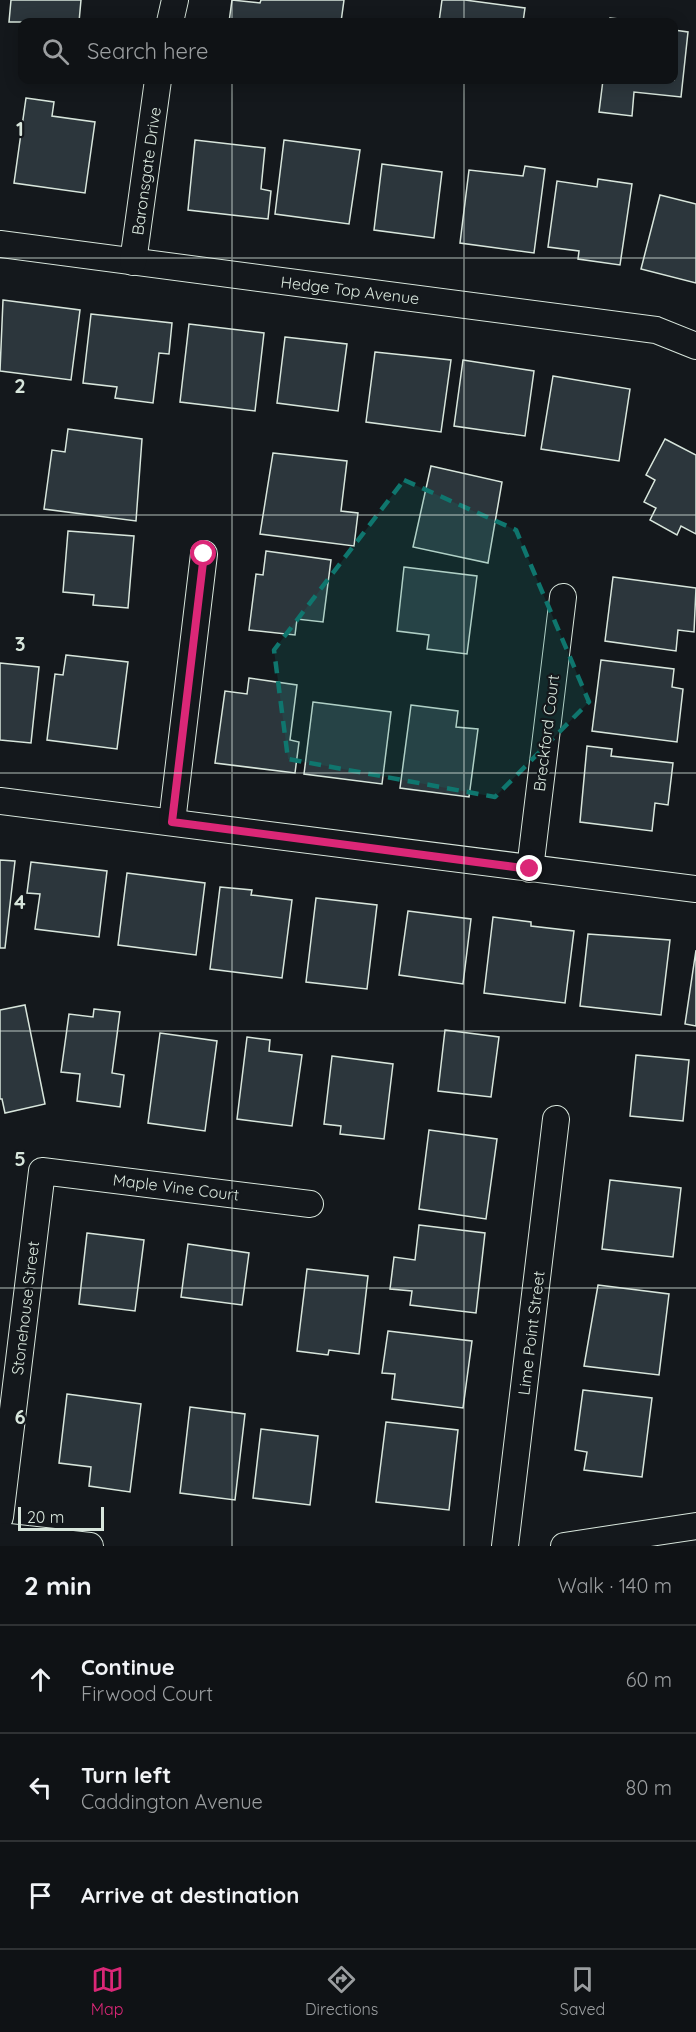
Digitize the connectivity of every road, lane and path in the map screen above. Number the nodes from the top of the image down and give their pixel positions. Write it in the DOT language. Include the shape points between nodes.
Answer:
graph roads {
  1 [pos="175,0"];
  2 [pos="171,18"];
  3 [pos="157,84"];
  4 [pos="0,244"];
  5 [pos="133,261"];
  6 [pos="696,346"];
  7 [pos="204,554"];
  8 [pos="563,597"];
  9 [pos="0,801"];
  10 [pos="172,822"];
  11 [pos="530,869"];
  12 [pos="696,890"];
  13 [pos="556,1119"];
  14 [pos="42,1171"];
  15 [pos="310,1203"];
  16 [pos="0,1517"];
  17 [pos="696,1526"];
  18 [pos="0,1536"];
  19 [pos="90,1546"];
  20 [pos="505,1546"];
  21 [pos="564,1546"];
  1 -- 2 [label="street"];
  3 -- 5 [label="street, Baronsgate Drive"];
  4 -- 5 [label="street, Hedge Top Avenue"];
  5 -- 6 [label="street, Hedge Top Avenue" via="656,330"];
  7 -- 10 [label="street"];
  8 -- 11 [label="street, Breckford Court"];
  9 -- 10 [label="street"];
  10 -- 11 [label="street"];
  11 -- 12 [label="street"];
  13 -- 20 [label="street, Lime Point Street"];
  14 -- 15 [label="street, Maple Vine Court"];
  14 -- 16 [label="street, Stonehouse Street"];
  17 -- 21 [label="street"];
  18 -- 19 [label="street"];
}
